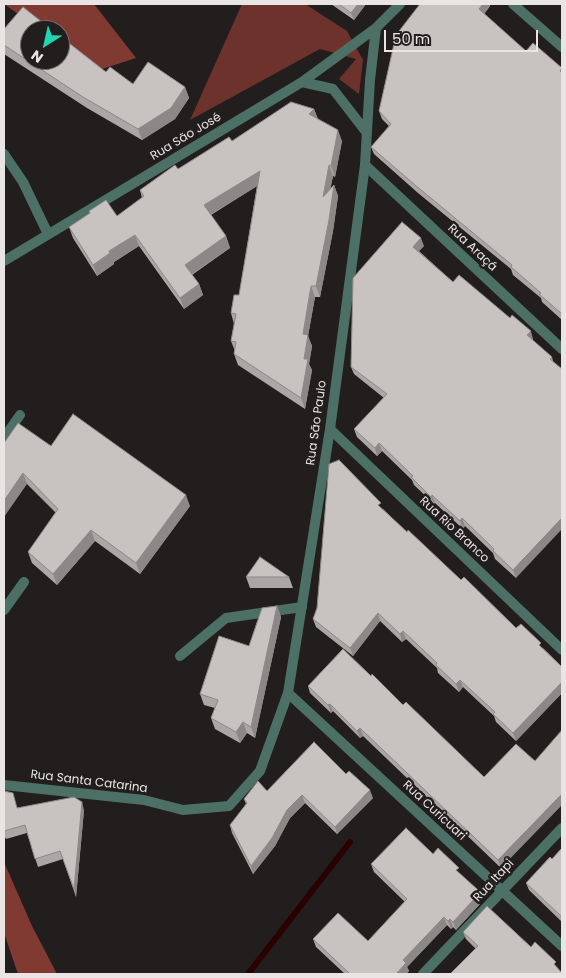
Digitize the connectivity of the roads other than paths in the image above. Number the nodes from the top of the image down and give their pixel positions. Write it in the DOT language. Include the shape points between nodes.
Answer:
graph roads {
  1 [pos="400,4"];
  2 [pos="513,4"];
  3 [pos="376,28"];
  4 [pos="562,47"];
  5 [pos="302,82"];
  6 [pos="367,133"];
  7 [pos="4,154"];
  8 [pos="365,165"];
  9 [pos="48,234"];
  10 [pos="4,261"];
  11 [pos="562,349"];
  12 [pos="20,415"];
  13 [pos="330,429"];
  14 [pos="4,438"];
  15 [pos="24,582"];
  16 [pos="302,607"];
  17 [pos="4,610"];
  18 [pos="562,650"];
  19 [pos="180,656"];
  20 [pos="288,693"];
  21 [pos="4,785"];
  22 [pos="229,806"];
  23 [pos="562,828"];
  24 [pos="502,891"];
  25 [pos="562,946"];
  26 [pos="424,974"];
  1 -- 3 [label="street, Rua São José"];
  2 -- 4 [label="street"];
  3 -- 5 [label="street, Rua São José"];
  3 -- 6 [label="street, Rua São Paulo"];
  5 -- 6 [label="street" via="333,89"];
  5 -- 9 [label="street, Rua São José"];
  6 -- 8 [label="street, Rua São Paulo"];
  7 -- 9 [label="street" via="23,182"];
  8 -- 11 [label="street, Rua Araçá"];
  8 -- 13 [label="street, Rua São Paulo"];
  9 -- 10 [label="street, Rua São José"];
  12 -- 14 [label="street"];
  13 -- 16 [label="street, Rua São Paulo"];
  13 -- 18 [label="street, Rua Rio Branco"];
  15 -- 17 [label="street"];
  16 -- 19 [label="street" via="226,618"];
  16 -- 20 [label="street, Rua São Paulo"];
  20 -- 22 [label="street, Rua São Paulo" via="260,772"];
  20 -- 24 [label="street, Rua Curicuari"];
  21 -- 22 [label="street, Rua Santa Catarina" via="144,800 183,810"];
  23 -- 24 [label="street, Rua Itapi"];
  24 -- 25 [label="street, Rua Curicuari"];
  24 -- 26 [label="street, Rua Itapi"];
}
